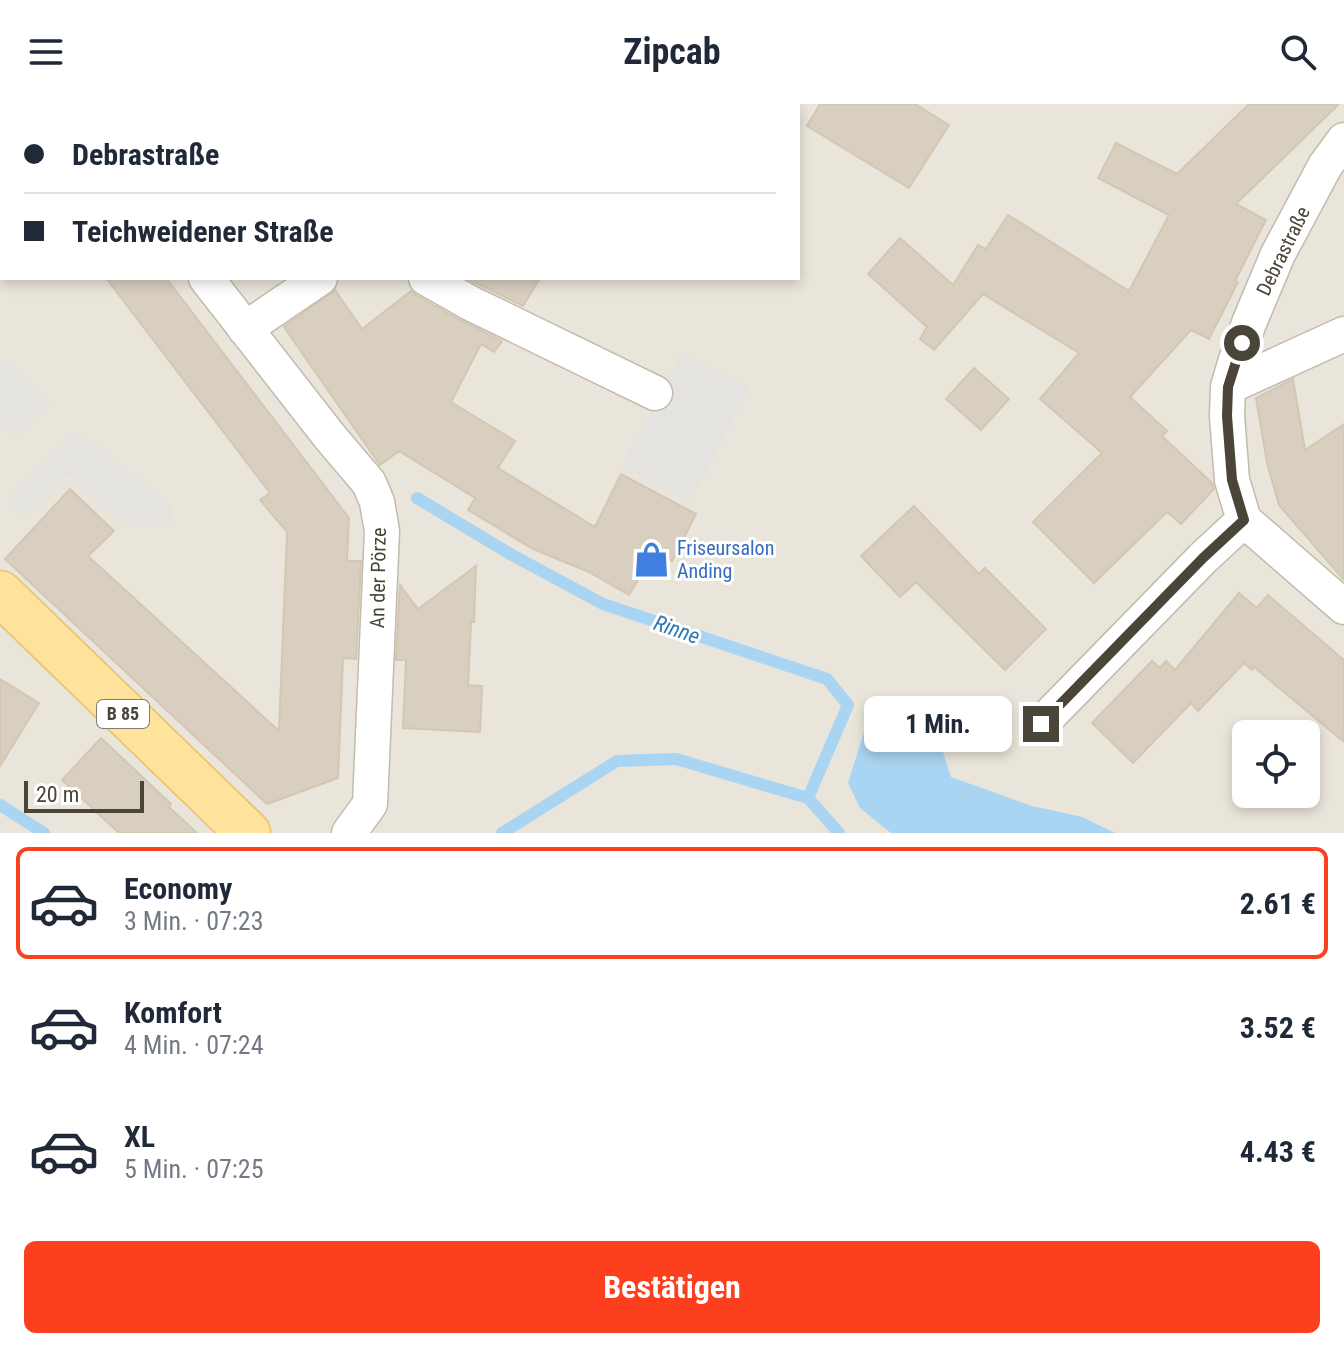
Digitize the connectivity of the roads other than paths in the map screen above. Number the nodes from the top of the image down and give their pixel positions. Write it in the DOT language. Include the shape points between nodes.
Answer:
graph roads {
  1 [pos="1344,140"];
  2 [pos="208,280"];
  3 [pos="317,280"];
  4 [pos="430,280"];
  5 [pos="245,329"];
  6 [pos="1344,334"];
  7 [pos="1228,387"];
  8 [pos="655,393"];
  9 [pos="1244,520"];
  10 [pos="0,593"];
  11 [pos="1344,607"];
  12 [pos="1041,724"];
  13 [pos="248,833"];
  14 [pos="349,833"];
  1 -- 7 [label="street, Debrastraße" via="1278,254"];
  2 -- 5 [label="street, An der Pörze"];
  3 -- 5 [label="street"];
  4 -- 8 [label="street"];
  5 -- 14 [label="street, An der Pörze" via="369,483 377,502 382,531 370,804"];
  6 -- 7 [label="street"];
  7 -- 9 [label="street, Debrastraße" via="1232,480"];
  9 -- 11 [label="street"];
  9 -- 12 [label="street"];
  10 -- 13 [label="main road, B 85"];
}
